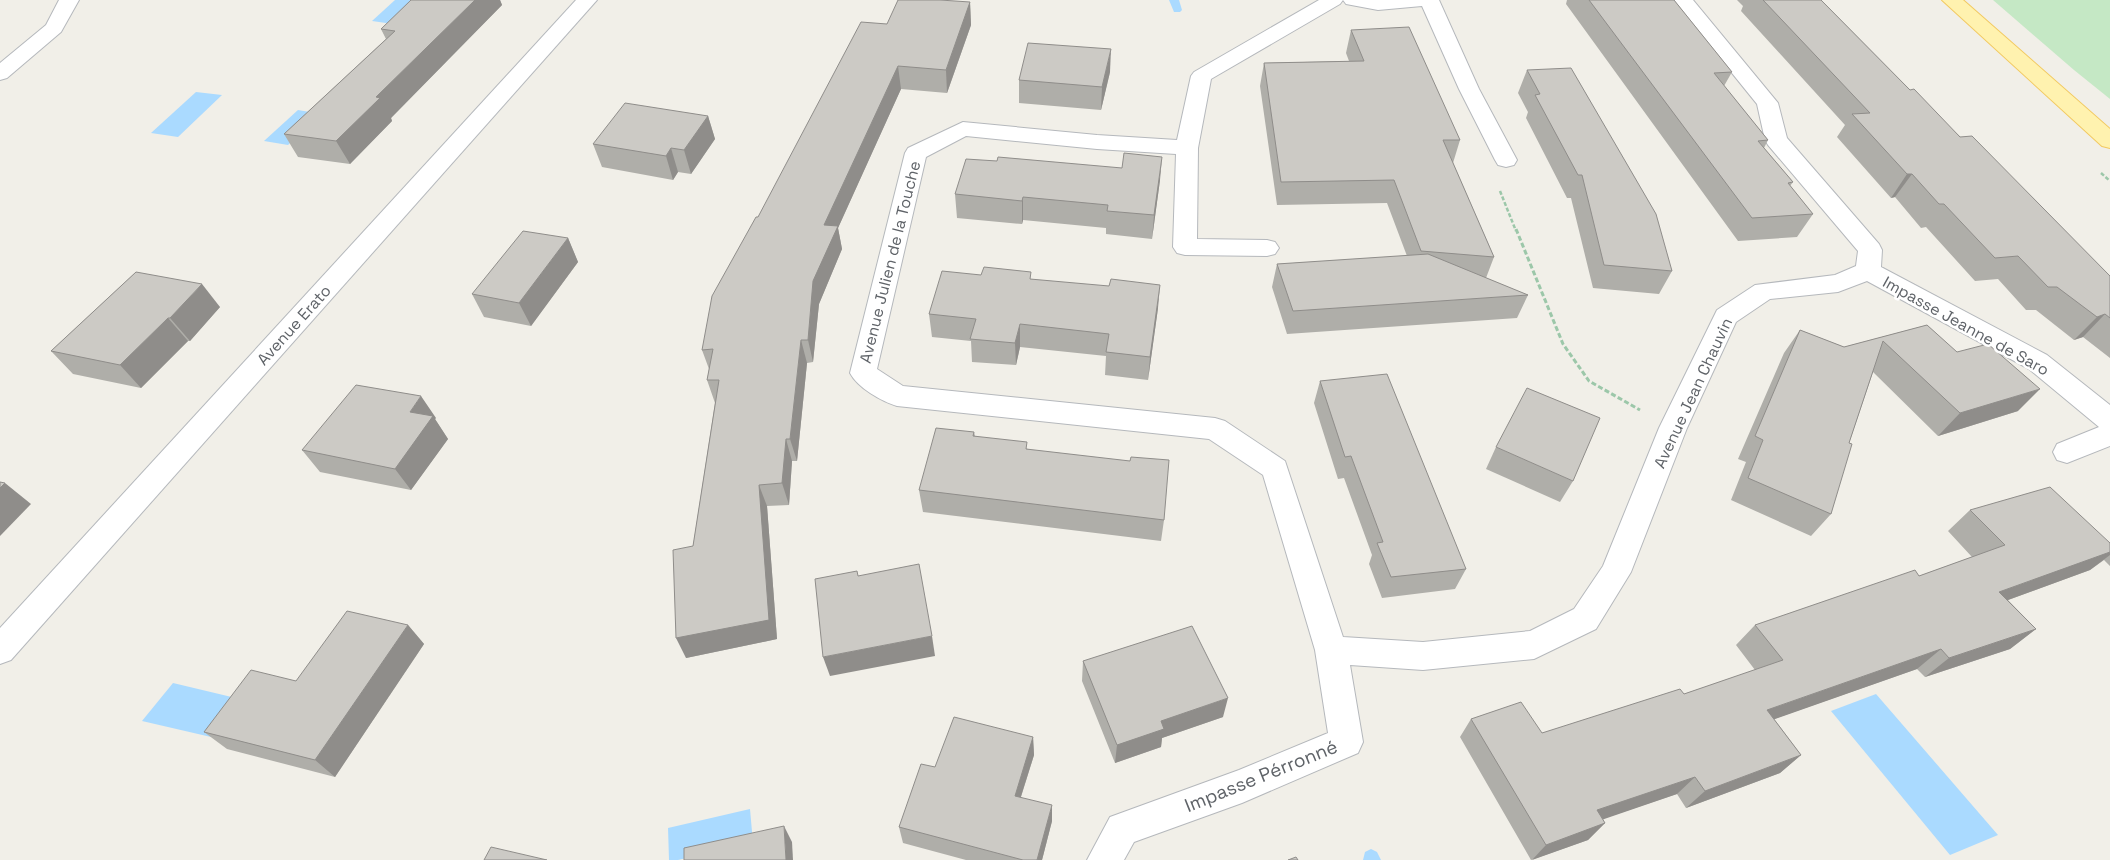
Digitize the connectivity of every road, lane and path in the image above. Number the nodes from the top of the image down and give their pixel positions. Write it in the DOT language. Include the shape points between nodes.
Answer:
graph roads {
  1 [pos="69,0"];
  2 [pos="587,0"];
  3 [pos="1334,0"];
  4 [pos="1353,0"];
  5 [pos="1422,0"];
  6 [pos="1429,0"];
  7 [pos="1683,0"];
  8 [pos="1952,0"];
  9 [pos="0,74"];
  10 [pos="2110,141"];
  11 [pos="1187,148"];
  12 [pos="1506,160"];
  13 [pos="1267,248"];
  14 [pos="1868,271"];
  15 [pos="2110,420"];
  16 [pos="1673,428"];
  17 [pos="2110,434"];
  18 [pos="2067,452"];
  19 [pos="0,650"];
  20 [pos="1331,650"];
  21 [pos="1105,860"];
  1 -- 9 [label="street" via="54,28"];
  2 -- 19 [label="street, Avenue Erato"];
  3 -- 11 [label="street" via="1201,76"];
  4 -- 5 [label="street" via="1386,6"];
  6 -- 12 [label="street" via="1469,89"];
  7 -- 14 [label="street" via="1767,103 1776,140 1870,250"];
  8 -- 10 [label="main road"];
  11 -- 13 [label="street" via="1185,247"];
  11 -- 20 [label="street, Avenue Julien de la Touche" via="963,129 916,153 863,373 897,396 1214,429 1275,468"];
  12 -- 16 [label="path" via="1491,172 1563,344 1589,381"];
  14 -- 15 [label="street, Impasse Jeanne de Saro" via="2038,362"];
  14 -- 16 [label="street, Avenue Jean Chauvin" via="1838,283 1764,291 1726,316"];
  16 -- 20 [label="street, Avenue Jean Chauvin" via="1616,572 1585,619 1534,645 1423,656"];
  17 -- 18 [label="street"];
  20 -- 21 [label="street, Impasse Pérronné" via="1346,742 1242,786 1122,829"];
}
